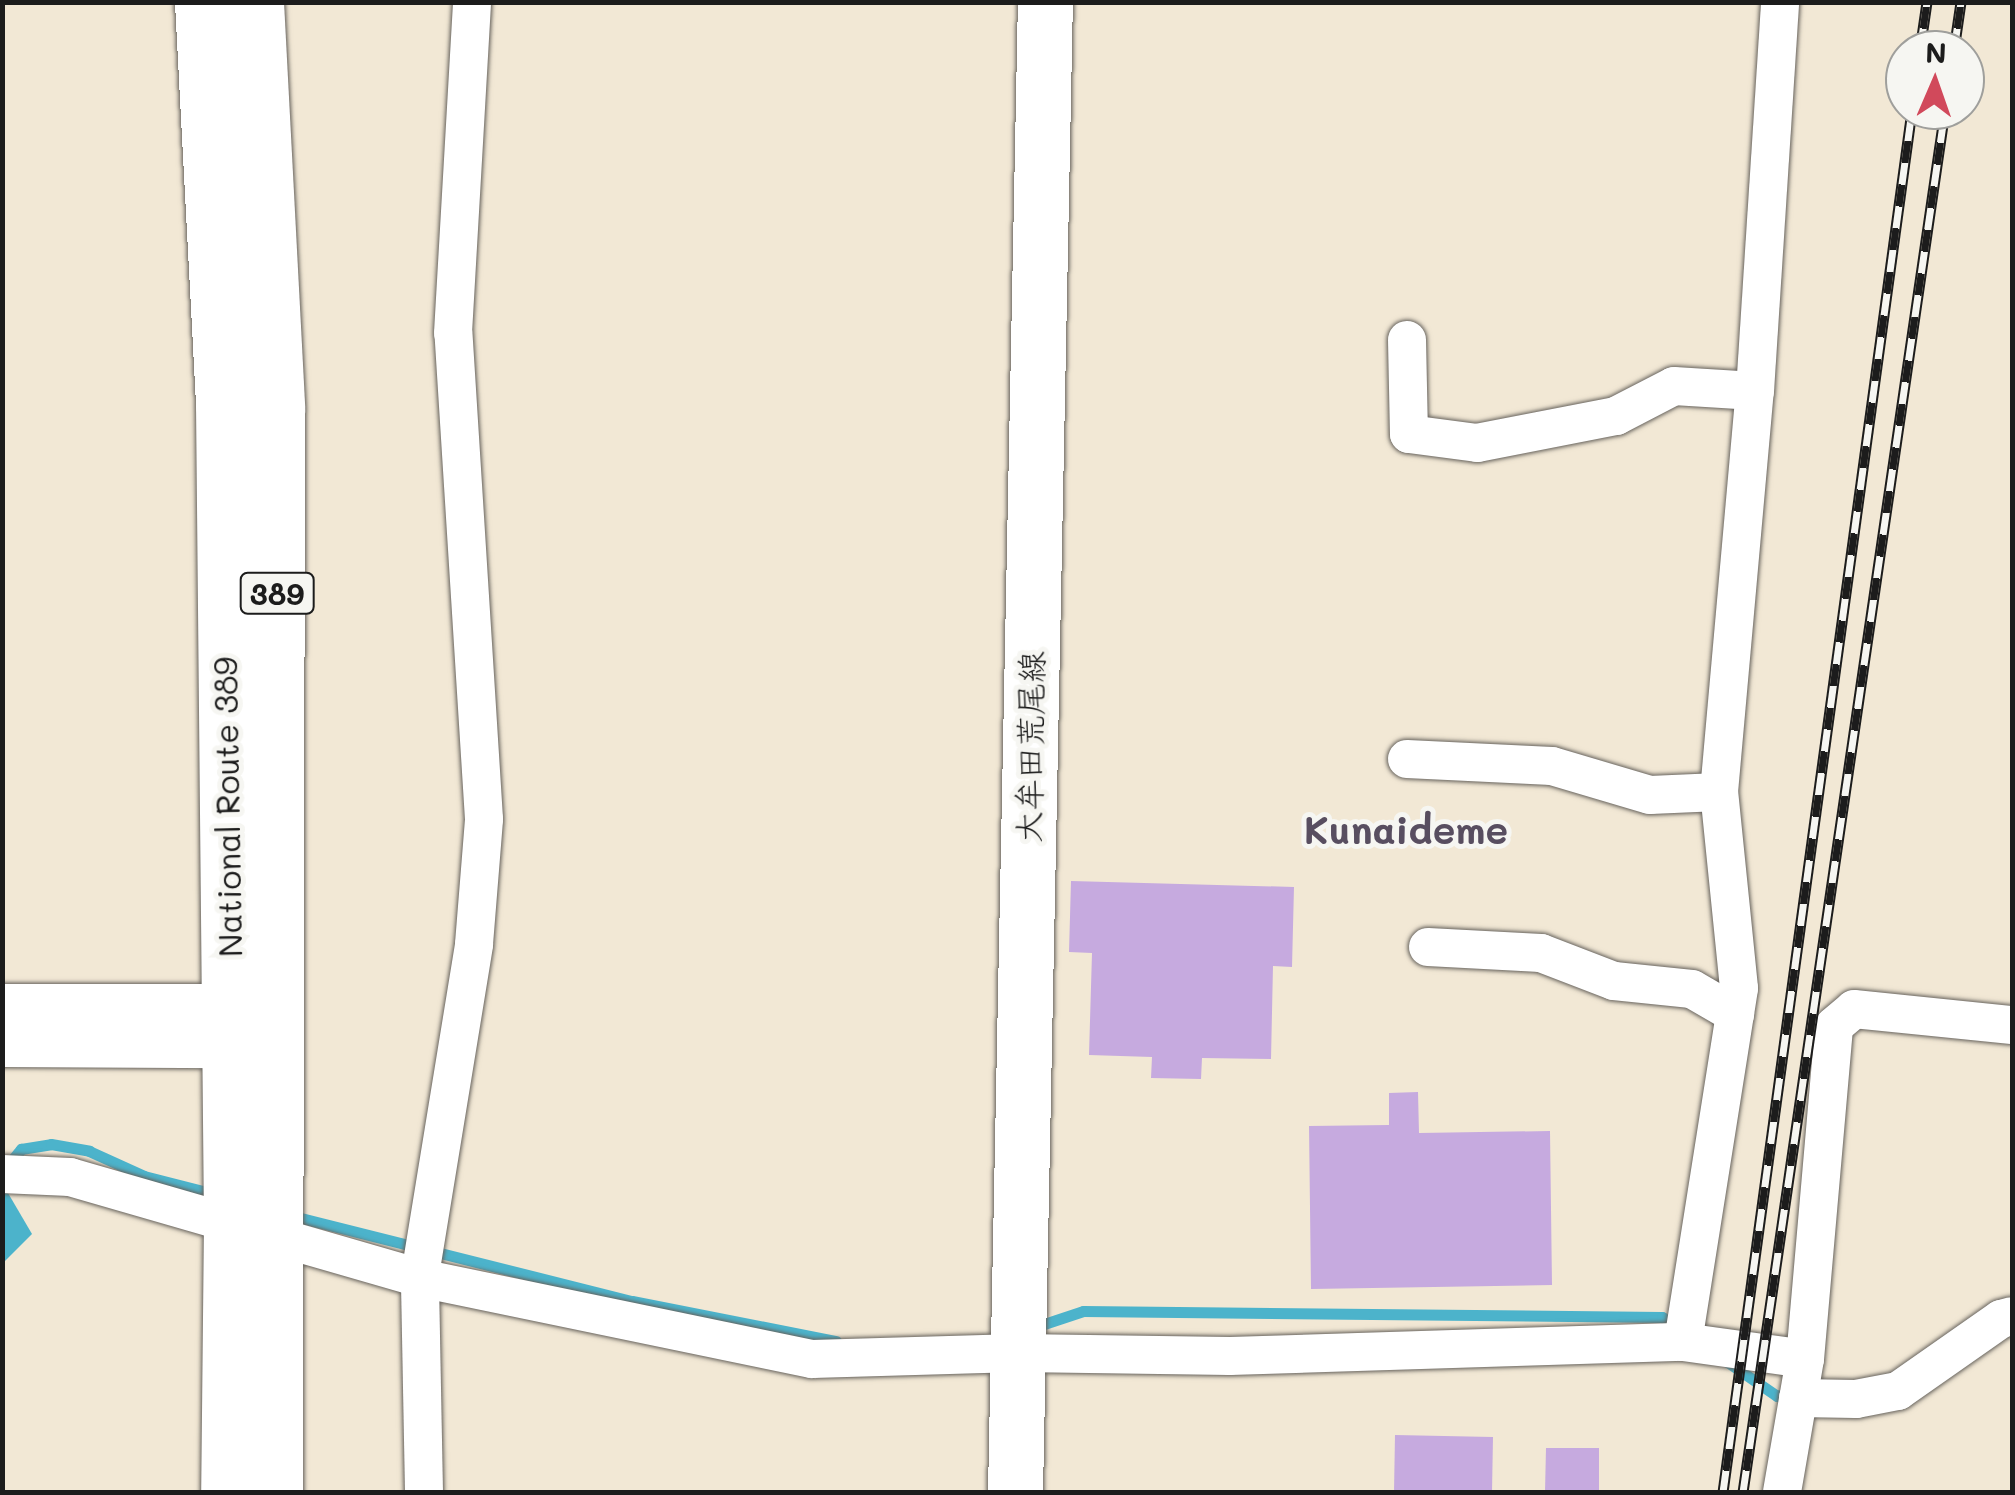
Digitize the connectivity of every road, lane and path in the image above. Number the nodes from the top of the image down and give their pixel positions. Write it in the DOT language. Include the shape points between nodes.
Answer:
graph roads {
  1 [pos="202,2"];
  2 [pos="256,2"];
  3 [pos="472,2"];
  4 [pos="1045,2"];
  5 [pos="1780,2"];
  6 [pos="1407,340"];
  7 [pos="1755,391"];
  8 [pos="1407,759"];
  9 [pos="1719,792"];
  10 [pos="1428,947"];
  11 [pos="2,1008"];
  12 [pos="1734,1014"];
  13 [pos="2012,1025"];
  14 [pos="229,1026"];
  15 [pos="2,1043"];
  16 [pos="16,1175"];
  17 [pos="253,1212"];
  18 [pos="420,1276"];
  19 [pos="2012,1316"];
  20 [pos="1683,1342"];
  21 [pos="1018,1353"];
  22 [pos="1805,1359"];
  23 [pos="1798,1398"];
  24 [pos="228,1492"];
  25 [pos="275,1492"];
  26 [pos="424,1492"];
  27 [pos="1015,1492"];
  28 [pos="1782,1492"];
  1 -- 14 [label="main road, National Route 389 / 389" via="223,403"];
  2 -- 17 [label="main road, National Route 389 / 389" via="277,407"];
  3 -- 18 [label="street" via="453,333 484,819 474,944"];
  4 -- 21 [label="main road, 大牟田荒尾線"];
  5 -- 7 [label="street"];
  6 -- 7 [label="street" via="1410,434 1477,443 1616,416 1674,386"];
  7 -- 9 [label="street"];
  8 -- 9 [label="street" via="1552,766 1650,795"];
  9 -- 12 [label="street" via="1739,988"];
  10 -- 12 [label="street" via="1541,953 1614,982 1692,989"];
  11 -- 14 [label="street"];
  12 -- 20 [label="street"];
  13 -- 22 [label="street" via="1854,1008 1834,1026"];
  14 -- 15 [label="street"];
  14 -- 17 [label="main road, National Route 389 / 389"];
  16 -- 17 [label="street" via="70,1178"];
  17 -- 18 [label="street"];
  17 -- 24 [label="main road, National Route 389 / 389"];
  17 -- 25 [label="main road, National Route 389 / 389"];
  18 -- 21 [label="street" via="812,1359"];
  18 -- 26 [label="street"];
  19 -- 23 [label="street" via="1898,1391 1856,1399"];
  20 -- 21 [label="street" via="1230,1356"];
  20 -- 22 [label="street"];
  21 -- 27 [label="main road, 大牟田荒尾線"];
  22 -- 23 [label="street"];
  23 -- 28 [label="street"];
}
